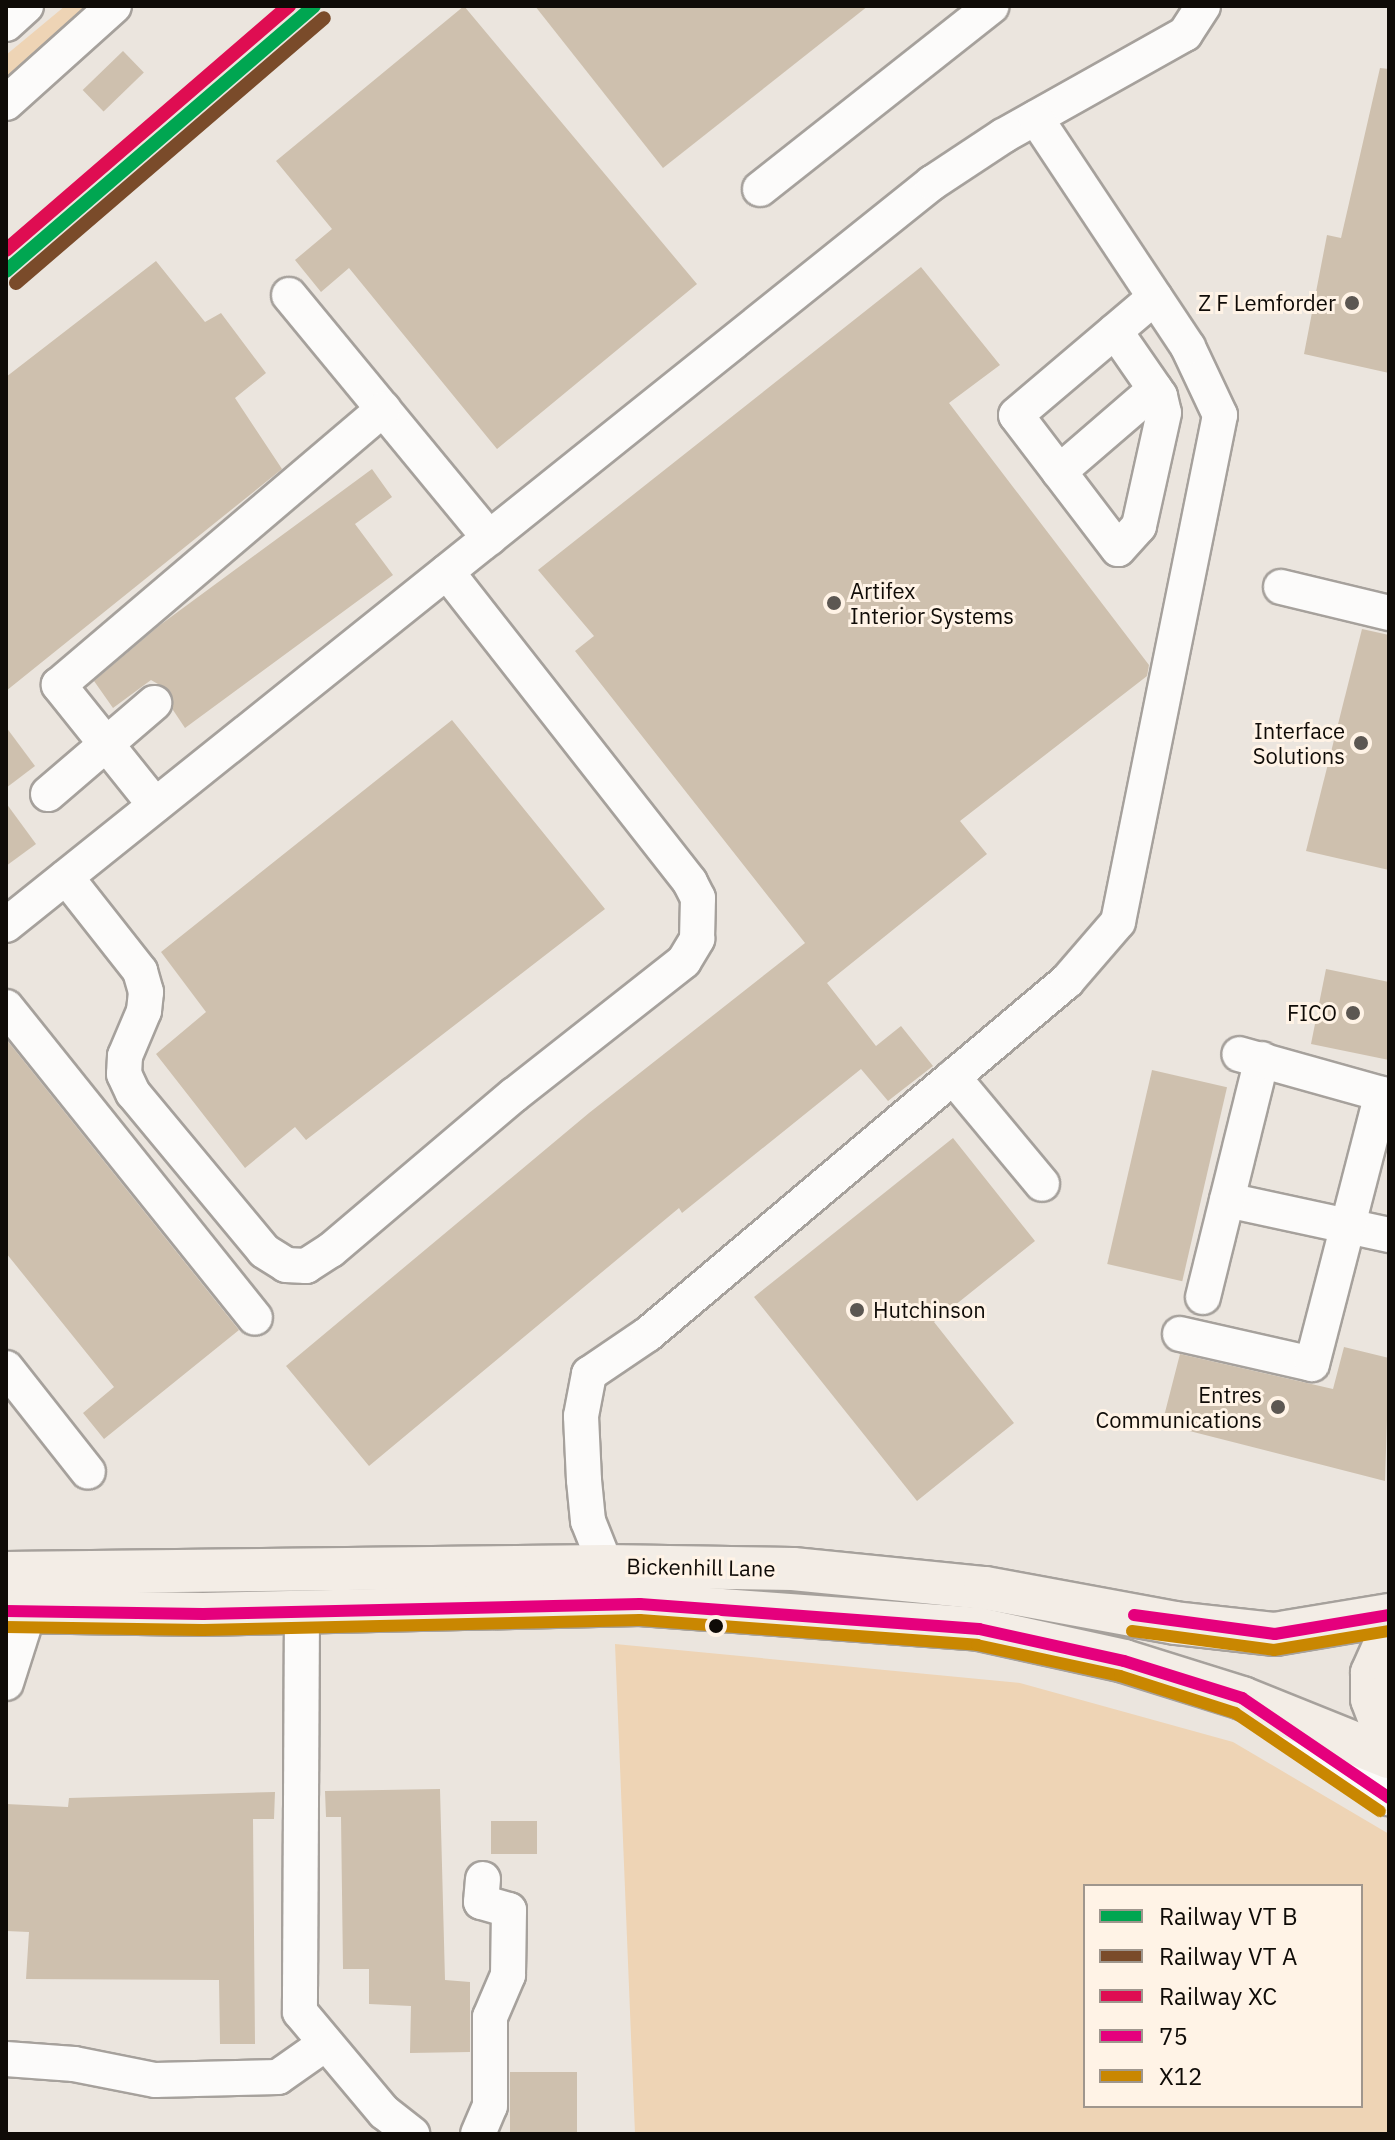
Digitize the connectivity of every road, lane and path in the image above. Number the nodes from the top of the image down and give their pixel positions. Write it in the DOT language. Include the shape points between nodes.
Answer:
graph roads {
  1 [pos="26,6"];
  2 [pos="114,6"];
  3 [pos="992,6"];
  4 [pos="1203,6"];
  5 [pos="6,24"];
  6 [pos="6,103"];
  7 [pos="1036,118"];
  8 [pos="760,189"];
  9 [pos="289,295"];
  10 [pos="1155,297"];
  11 [pos="1115,331"];
  12 [pos="1155,389"];
  13 [pos="383,409"];
  14 [pos="1059,472"];
  15 [pos="489,538"];
  16 [pos="447,572"];
  17 [pos="1281,587"];
  18 [pos="1389,613"];
  19 [pos="154,703"];
  20 [pos="107,746"];
  21 [pos="48,794"];
  22 [pos="155,805"];
  23 [pos="66,877"];
  24 [pos="6,925"];
  25 [pos="6,1007"];
  26 [pos="953,1077"];
  27 [pos="1042,1184"];
  28 [pos="1227,1200"];
  29 [pos="1347,1225"];
  30 [pos="1389,1235"];
  31 [pos="1203,1297"];
  32 [pos="255,1318"];
  33 [pos="1180,1334"];
  34 [pos="6,1368"];
  35 [pos="88,1472"];
  36 [pos="606,1566"];
  37 [pos="6,1573"];
  38 [pos="18,1611"];
  39 [pos="302,1611"];
  40 [pos="1389,1615"];
  41 [pos="1389,1635"];
  42 [pos="6,1683"];
  43 [pos="1242,1698"];
  44 [pos="1389,1744"];
  45 [pos="1389,1757"];
  46 [pos="1389,1798"];
  47 [pos="483,1879"];
  48 [pos="325,2044"];
  49 [pos="6,2059"];
  50 [pos="412,2134"];
  51 [pos="478,2134"];
  1 -- 5 [label="lane"];
  2 -- 6 [label="lane"];
  3 -- 8 [label="lane"];
  4 -- 7 [label="lane" via="1185,34"];
  7 -- 10 [label="lane"];
  7 -- 15 [label="lane" via="932,183"];
  9 -- 13 [label="lane"];
  10 -- 11 [label="lane"];
  10 -- 26 [label="lane" via="1188,347 1220,415 1118,922 1067,981"];
  11 -- 12 [label="lane"];
  11 -- 14 [label="lane" via="1016,415"];
  12 -- 14 [label="lane"];
  12 -- 14 [label="lane" via="1164,413 1152,477 1139,526 1118,549"];
  13 -- 15 [label="lane"];
  13 -- 20 [label="lane" via="59,685"];
  15 -- 16 [label="lane"];
  16 -- 22 [label="lane"];
  16 -- 23 [label="lane" via="690,882 698,898 697,939 684,961 514,1095 331,1250 306,1266 286,1265 264,1251 133,1093 124,1074 125,1056 144,1011 140,971"];
  17 -- 18 [label="lane"];
  19 -- 20 [label="lane"];
  20 -- 21 [label="lane"];
  20 -- 22 [label="lane"];
  22 -- 23 [label="lane"];
  23 -- 24 [label="lane"];
  25 -- 32 [label="lane"];
  26 -- 27 [label="lane"];
  26 -- 36 [label="lane" via="648,1334 589,1374 581,1416 584,1480 588,1521"];
  28 -- 29 [label="lane"];
  28 -- 29 [label="lane" via="1250,1056 1382,1094"];
  28 -- 31 [label="lane"];
  29 -- 30 [label="lane"];
  29 -- 33 [label="lane" via="1312,1364"];
  34 -- 35 [label="lane"];
  36 -- 37 [label="main road, Bickenhill Lane"];
  36 -- 40 [label="main road, Bickenhill Lane" via="793,1569 1275,1634"];
  38 -- 39 [label="main road, Bickenhill Lane"];
  38 -- 42 [label="lane"];
  39 -- 43 [label="main road, Bickenhill Lane" via="640,1604 847,1615 979,1629 1124,1661"];
  39 -- 48 [label="lane" via="300,2012"];
  41 -- 44 [label="main road" via="1372,1673 1372,1699"];
  43 -- 45 [label="main road, Bickenhill Lane"];
  43 -- 46 [label="lane"];
  47 -- 51 [label="lane" via="481,1902 509,1910 508,1975 490,2017 490,2106"];
  48 -- 49 [label="lane" via="278,2077 155,2080 74,2064"];
  48 -- 50 [label="lane" via="384,2112"];
}
